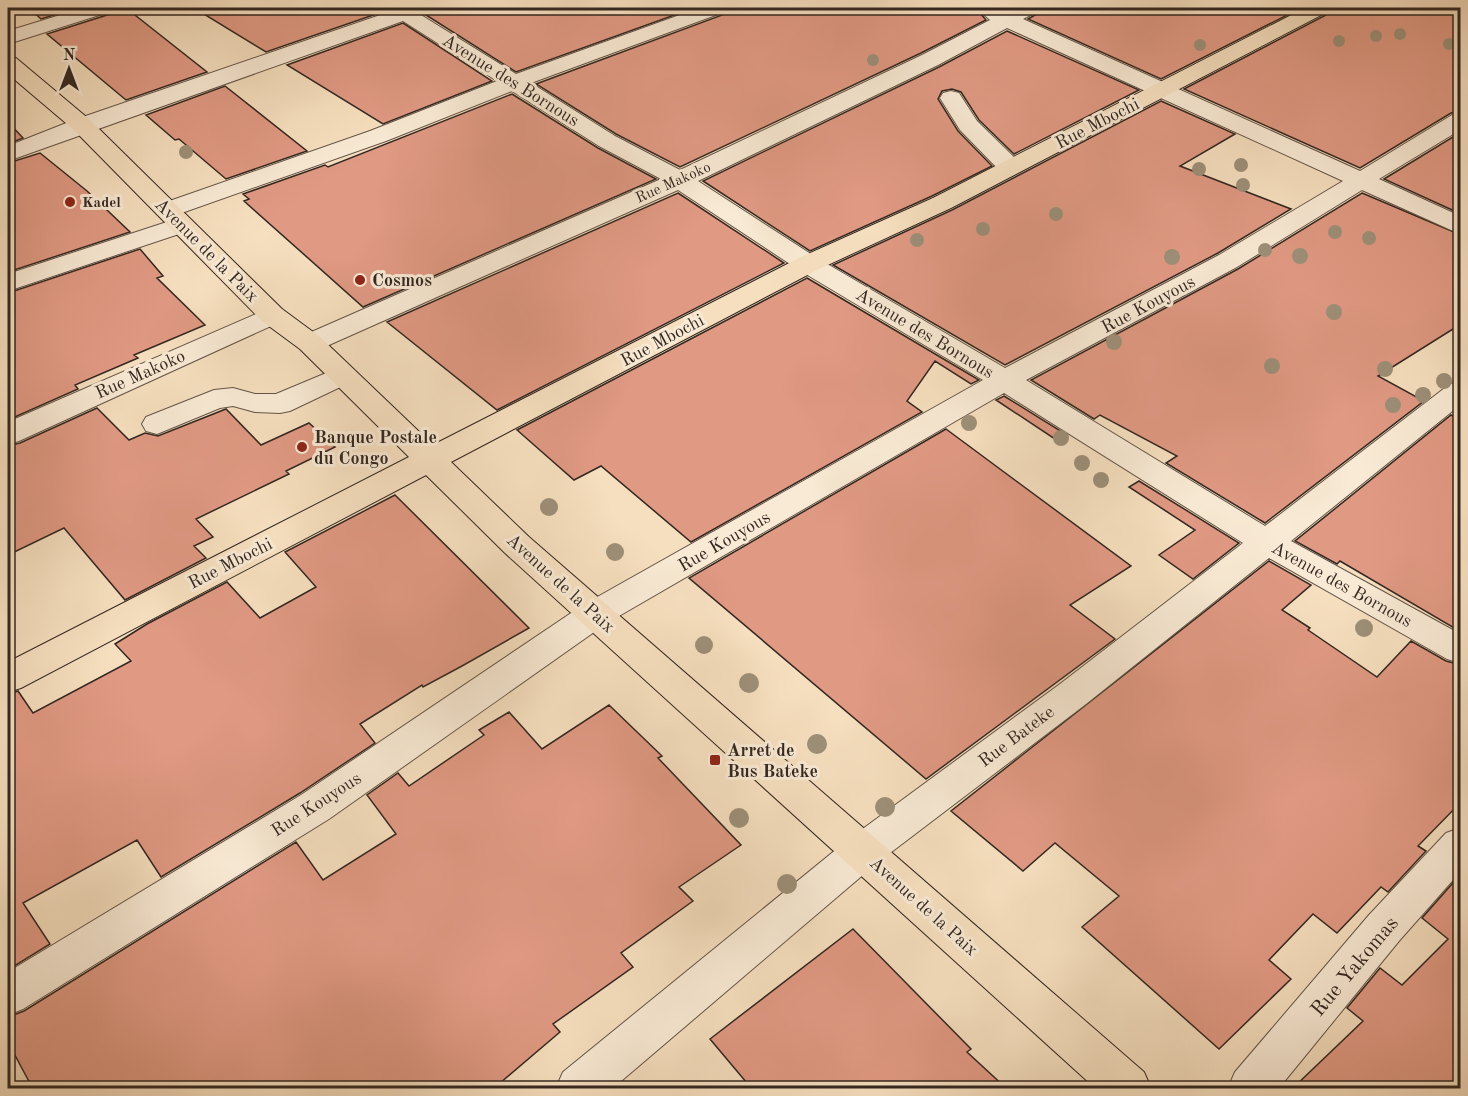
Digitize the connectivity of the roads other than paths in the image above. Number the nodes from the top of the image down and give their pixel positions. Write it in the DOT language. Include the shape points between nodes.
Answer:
graph roads {
  1 [pos="102,8"];
  2 [pos="717,8"];
  3 [pos="979,8"];
  4 [pos="1029,8"];
  5 [pos="1320,8"];
  6 [pos="408,10"];
  7 [pos="1004,19"];
  8 [pos="8,38"];
  9 [pos="8,63"];
  10 [pos="514,82"];
  11 [pos="1164,89"];
  12 [pos="951,98"];
  13 [pos="1461,120"];
  14 [pos="81,125"];
  15 [pos="8,154"];
  16 [pos="1010,167"];
  17 [pos="680,180"];
  18 [pos="1364,180"];
  19 [pos="175,217"];
  20 [pos="1461,225"];
  21 [pos="808,264"];
  22 [pos="8,283"];
  23 [pos="272,315"];
  24 [pos="310,343"];
  25 [pos="343,375"];
  26 [pos="1004,380"];
  27 [pos="1461,391"];
  28 [pos="157,424"];
  29 [pos="8,434"];
  30 [pos="429,460"];
  31 [pos="1266,542"];
  32 [pos="595,614"];
  33 [pos="1461,650"];
  34 [pos="8,678"];
  35 [pos="1461,845"];
  36 [pos="863,851"];
  37 [pos="8,995"];
  38 [pos="579,1089"];
  39 [pos="1128,1089"];
  40 [pos="1251,1089"];
  1 -- 8 [label="street"];
  2 -- 10 [label="street"];
  3 -- 7 [label="street"];
  4 -- 7 [label="street, Rue Makoko"];
  5 -- 11 [label="main road, Rue Mbochi"];
  6 -- 10 [label="street, Avenue des Bornous"];
  6 -- 14 [label="street"];
  7 -- 11 [label="street"];
  7 -- 17 [label="street, Rue Makoko" via="930,60"];
  9 -- 14 [label="main road, Avenue de la Paix"];
  10 -- 17 [label="street, Avenue des Bornous" via="607,141"];
  10 -- 19 [label="street"];
  11 -- 16 [label="main road, Rue Mbochi"];
  11 -- 18 [label="street"];
  12 -- 16 [label="street" via="968,125"];
  13 -- 18 [label="street, Rue Kouyous"];
  14 -- 15 [label="street"];
  14 -- 19 [label="main road, Avenue de la Paix"];
  16 -- 21 [label="main road, Rue Mbochi" via="942,203"];
  17 -- 21 [label="street, Avenue des Bornous"];
  17 -- 24 [label="street, Rue Makoko"];
  18 -- 20 [label="street"];
  18 -- 26 [label="street, Rue Kouyous" via="1228,261"];
  19 -- 22 [label="street"];
  19 -- 23 [label="main road, Avenue de la Paix"];
  21 -- 26 [label="street, Avenue des Bornous"];
  21 -- 30 [label="main road, Rue Mbochi"];
  23 -- 24 [label="main road, Avenue de la Paix"];
  23 -- 29 [label="street, Rue Makoko"];
  24 -- 25 [label="main road, Avenue de la Paix"];
  25 -- 28 [label="street" via="280,404 255,404 233,397 214,399"];
  25 -- 30 [label="main road, Avenue de la Paix"];
  26 -- 31 [label="street, Avenue des Bornous"];
  26 -- 32 [label="street, Rue Kouyous"];
  27 -- 31 [label="street, Rue Bateke"];
  30 -- 32 [label="main road, Avenue de la Paix"];
  30 -- 34 [label="main road, Rue Mbochi"];
  31 -- 33 [label="street, Avenue des Bornous"];
  31 -- 36 [label="street, Rue Bateke"];
  32 -- 36 [label="main road, Avenue de la Paix"];
  32 -- 37 [label="street, Rue Kouyous" via="315,807"];
  35 -- 40 [label="street, Rue Yakomas" via="1384,928"];
  36 -- 38 [label="street, Rue Bateke"];
  36 -- 39 [label="main road, Avenue de la Paix"];
}
